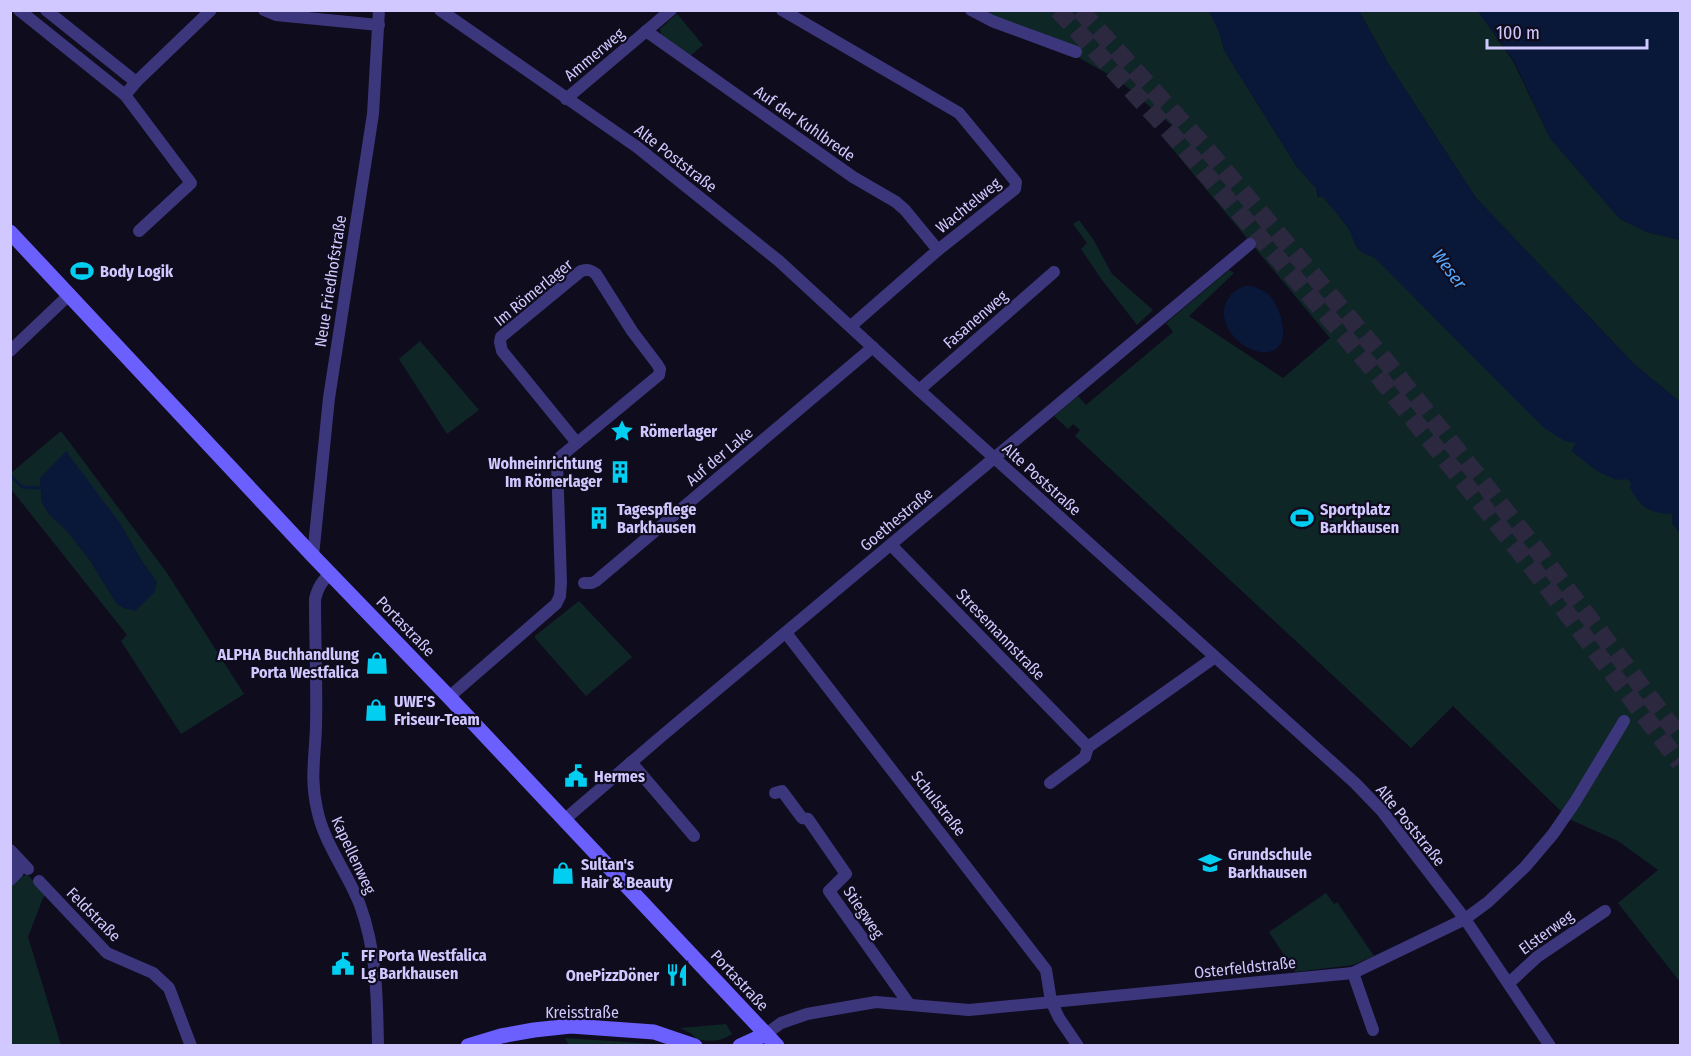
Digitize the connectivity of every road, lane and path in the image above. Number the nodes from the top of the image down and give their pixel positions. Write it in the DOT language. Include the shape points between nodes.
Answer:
graph roads {
  1 [pos="46,10"];
  2 [pos="211,10"];
  3 [pos="264,10"];
  4 [pos="379,10"];
  5 [pos="440,10"];
  6 [pos="671,10"];
  7 [pos="782,10"];
  8 [pos="971,10"];
  9 [pos="25,12"];
  10 [pos="379,25"];
  11 [pos="646,31"];
  12 [pos="1076,52"];
  13 [pos="136,82"];
  14 [pos="125,95"];
  15 [pos="566,99"];
  16 [pos="139,231"];
  17 [pos="10,232"];
  18 [pos="1250,244"];
  19 [pos="938,250"];
  20 [pos="1054,272"];
  21 [pos="70,294"];
  22 [pos="851,326"];
  23 [pos="873,347"];
  24 [pos="10,351"];
  25 [pos="919,390"];
  26 [pos="577,443"];
  27 [pos="994,458"];
  28 [pos="891,545"];
  29 [pos="313,556"];
  30 [pos="330,573"];
  31 [pos="584,583"];
  32 [pos="786,633"];
  33 [pos="1215,657"];
  34 [pos="449,697"];
  35 [pos="1624,721"];
  36 [pos="1088,747"];
  37 [pos="631,762"];
  38 [pos="1050,783"];
  39 [pos="775,792"];
  40 [pos="564,820"];
  41 [pos="694,836"];
  42 [pos="14,855"];
  43 [pos="28,869"];
  44 [pos="10,880"];
  45 [pos="39,882"];
  46 [pos="1605,911"];
  47 [pos="1465,919"];
  48 [pos="1353,973"];
  49 [pos="1509,983"];
  50 [pos="1051,1001"];
  51 [pos="909,1005"];
  52 [pos="1372,1030"];
  53 [pos="766,1034"];
  54 [pos="191,1046"];
  55 [pos="378,1046"];
  56 [pos="468,1046"];
  57 [pos="695,1046"];
  58 [pos="740,1046"];
  59 [pos="777,1046"];
  60 [pos="1078,1046"];
  61 [pos="1550,1046"];
  1 -- 13 [label="street"];
  2 -- 13 [label="street"];
  3 -- 10 [label="street" via="276,15"];
  4 -- 10 [label="street, Neue Friedhofstraße"];
  5 -- 15 [label="street, Alte Poststraße"];
  6 -- 11 [label="street, Ammerweg"];
  7 -- 19 [label="street, Wachtelweg" via="959,113 1016,182 1015,189"];
  8 -- 12 [label="street"];
  9 -- 14 [label="street"];
  10 -- 29 [label="street, Neue Friedhofstraße" via="373,114 329,398"];
  11 -- 15 [label="street, Ammerweg"];
  11 -- 19 [label="street, Auf der Kuhlbrede" via="853,177 896,202"];
  13 -- 14 [label="street"];
  14 -- 16 [label="street" via="191,183"];
  15 -- 22 [label="street, Alte Poststraße" via="637,147 779,261"];
  17 -- 21 [label="main road, Portastraße"];
  18 -- 27 [label="street, Goethestraße"];
  19 -- 22 [label="street, Wachtelweg"];
  20 -- 25 [label="street, Fasanenweg"];
  21 -- 24 [label="street"];
  21 -- 29 [label="main road, Portastraße"];
  22 -- 23 [label="street, Alte Poststraße"];
  23 -- 25 [label="street, Alte Poststraße"];
  23 -- 31 [label="street, Auf der Lake" via="596,581"];
  25 -- 27 [label="street, Alte Poststraße"];
  26 -- 26 [label="street, Im Römerlager" via="659,375 660,369 591,270 581,271 501,337 500,342 502,351"];
  26 -- 34 [label="street, Im Römerlager" via="556,463 561,582 556,604"];
  27 -- 28 [label="street, Goethestraße"];
  27 -- 33 [label="street, Alte Poststraße"];
  28 -- 32 [label="street, Goethestraße"];
  28 -- 36 [label="street, Stresemannstraße"];
  29 -- 30 [label="main road, Portastraße"];
  30 -- 34 [label="main road, Portastraße"];
  30 -- 55 [label="street, Kapellenweg" via="315,599 316,729 312,777 321,826 356,896 373,950"];
  32 -- 37 [label="street, Goethestraße"];
  32 -- 50 [label="street, Schulstraße" via="1046,970"];
  33 -- 36 [label="street"];
  33 -- 47 [label="street, Alte Poststraße" via="1373,800"];
  34 -- 40 [label="main road, Portastraße"];
  35 -- 47 [label="street, Osterfeldstraße" via="1553,834 1525,867"];
  36 -- 38 [label="street" via="1085,757"];
  37 -- 40 [label="street, Goethestraße"];
  37 -- 41 [label="street"];
  39 -- 51 [label="street, Stiegweg" via="782,791 802,818 808,819 846,874 829,891"];
  40 -- 53 [label="main road, Portastraße"];
  42 -- 43 [label="street"];
  42 -- 44 [label="street" via="18,872"];
  45 -- 54 [label="street, Feldstraße" via="107,953 153,973 169,988"];
  46 -- 49 [label="street, Elsterweg" via="1537,957"];
  47 -- 48 [label="street, Osterfeldstraße"];
  47 -- 49 [label="street, Alte Poststraße"];
  48 -- 50 [label="street, Osterfeldstraße"];
  48 -- 52 [label="street"];
  49 -- 61 [label="street, Alte Poststraße"];
  50 -- 51 [label="street, Osterfeldstraße" via="969,1010"];
  50 -- 60 [label="street, Schulstraße"];
  51 -- 53 [label="street, Osterfeldstraße" via="876,1002 807,1014 781,1023"];
  53 -- 58 [label="main road"];
  53 -- 59 [label="main road, Portastraße"];
  56 -- 57 [label="main road, Kreisstraße" via="534,1030 571,1026 654,1032"];
}
